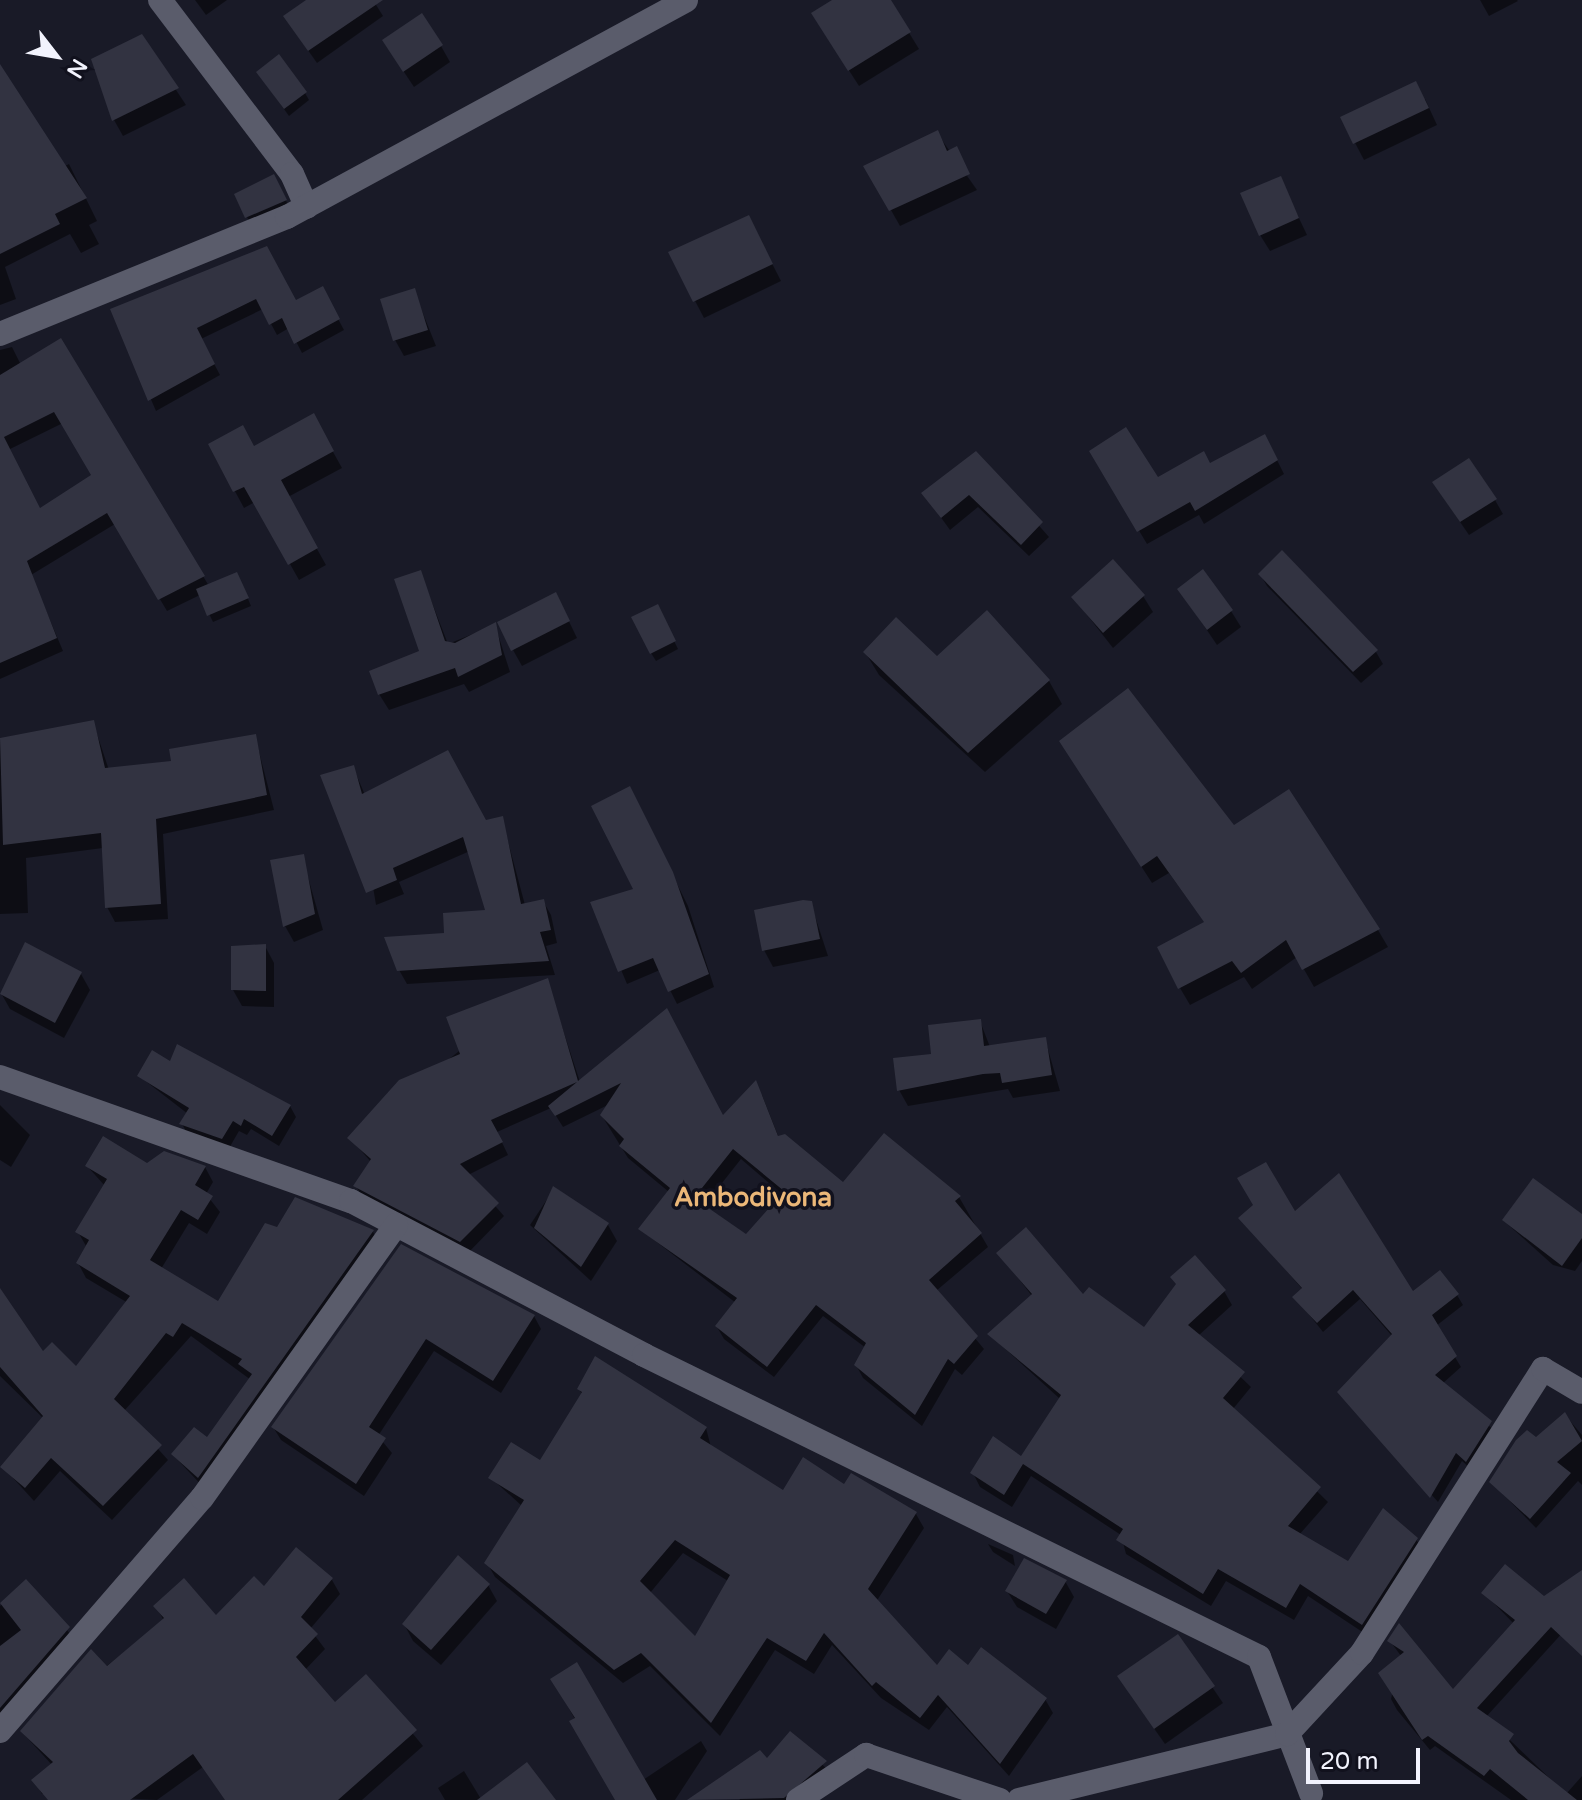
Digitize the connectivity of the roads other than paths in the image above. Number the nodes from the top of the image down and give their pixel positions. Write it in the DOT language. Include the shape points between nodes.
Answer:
graph roads {
  1 [pos="160,0"];
  2 [pos="686,0"];
  3 [pos="307,207"];
  4 [pos="0,334"];
  5 [pos="0,1077"];
  6 [pos="396,1225"];
  7 [pos="1582,1392"];
  8 [pos="0,1731"];
  9 [pos="1287,1734"];
  10 [pos="1311,1793"];
  11 [pos="798,1800"];
  12 [pos="1000,1800"];
  13 [pos="1019,1800"];
  1 -- 3 [label="street" via="292,174"];
  2 -- 3 [label="street"];
  3 -- 4 [label="street"];
  5 -- 6 [label="street" via="351,1201"];
  6 -- 8 [label="street" via="202,1498"];
  6 -- 9 [label="street" via="1259,1657"];
  7 -- 9 [label="street" via="1543,1369 1362,1653"];
  9 -- 10 [label="street"];
  9 -- 13 [label="street"];
  11 -- 12 [label="street" via="866,1755"];
}
